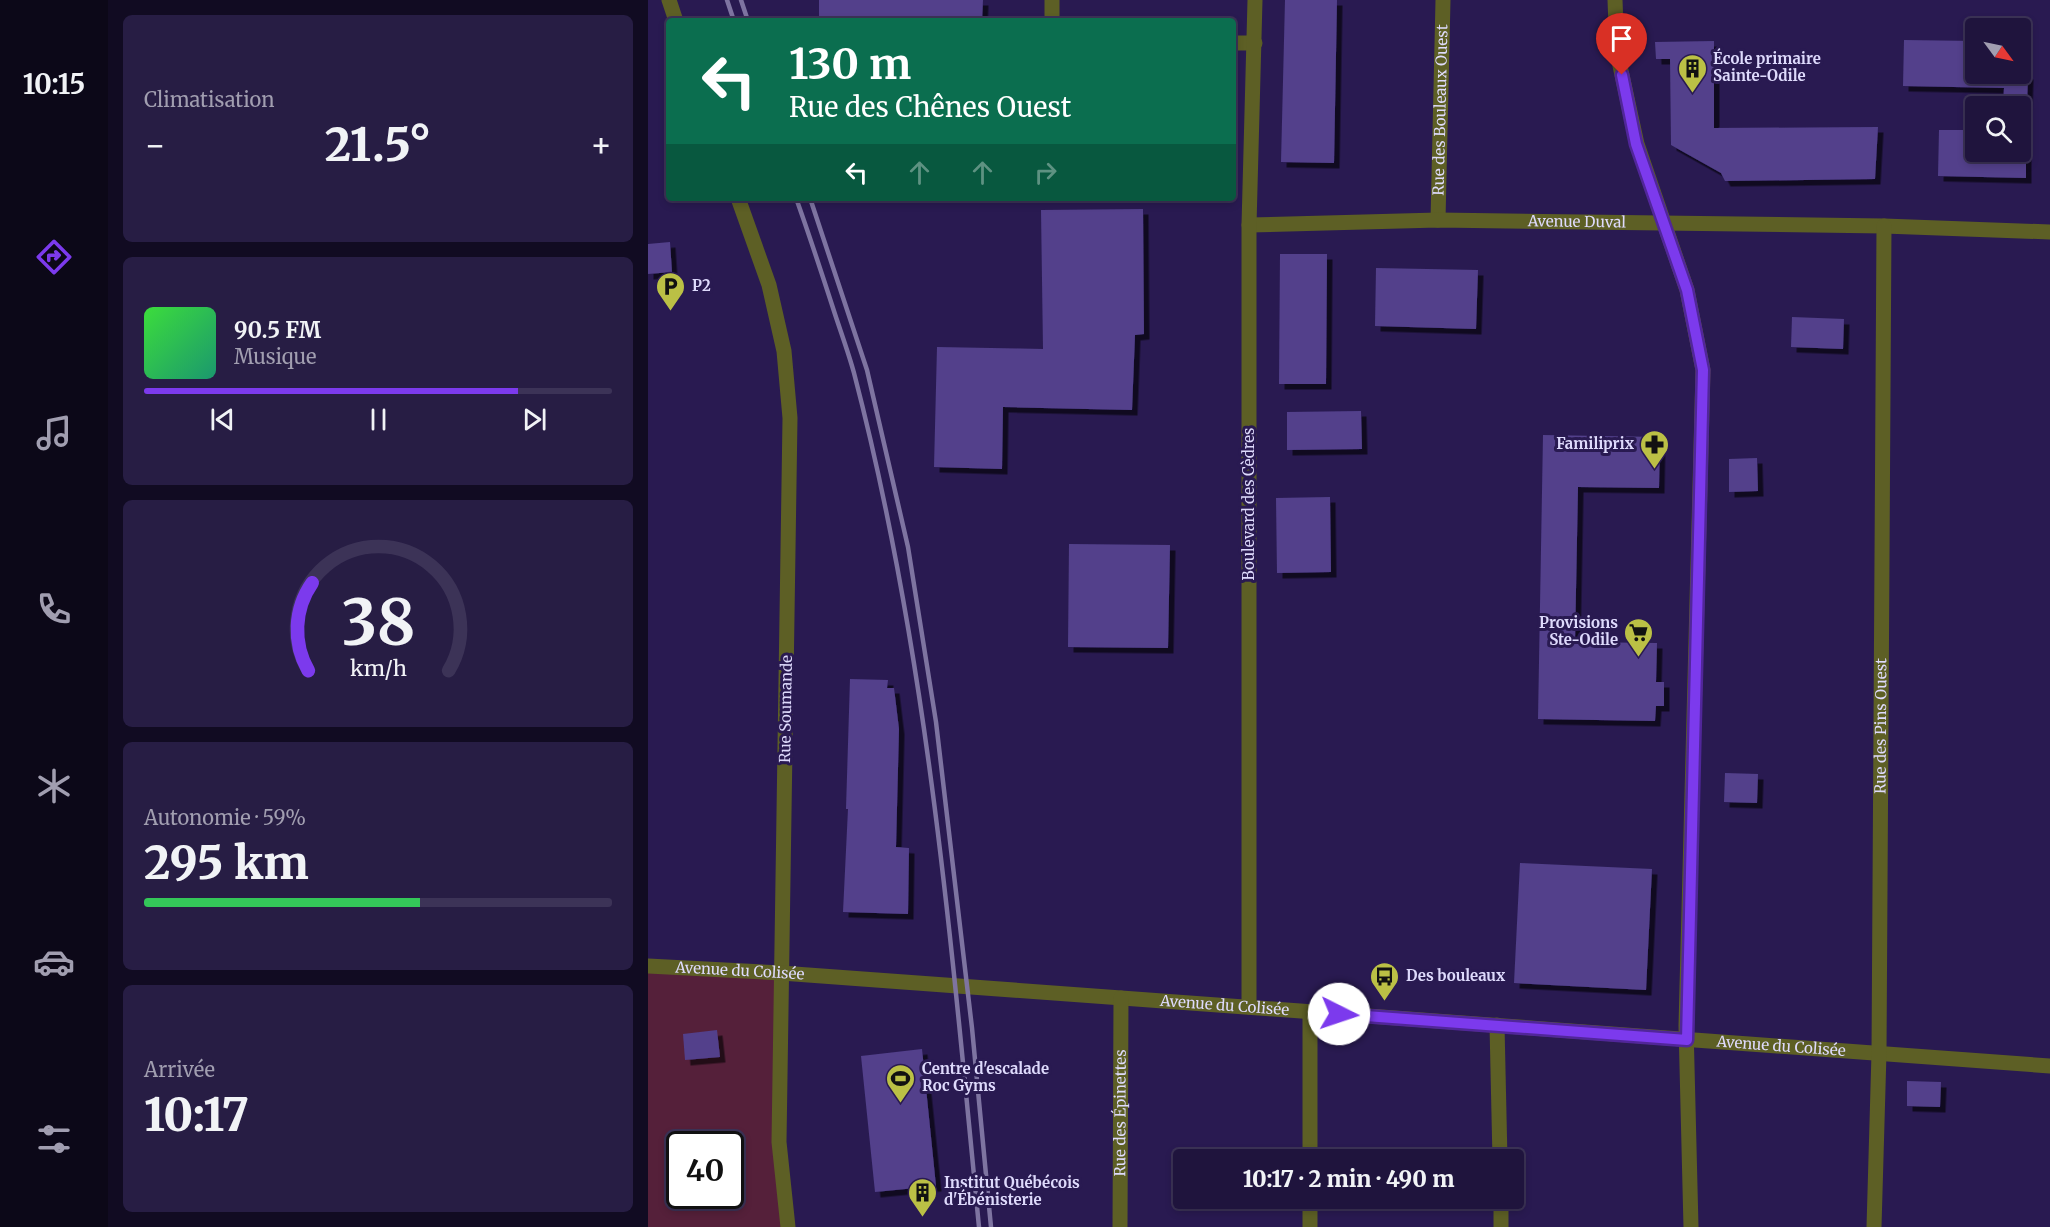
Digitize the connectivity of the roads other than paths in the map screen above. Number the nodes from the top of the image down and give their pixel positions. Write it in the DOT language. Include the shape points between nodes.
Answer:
graph roads {
  1 [pos="669,0"];
  2 [pos="1052,0"];
  3 [pos="1255,0"];
  4 [pos="1443,0"];
  5 [pos="1616,0"];
  6 [pos="675,18"];
  7 [pos="1052,18"];
  8 [pos="1236,43"];
  9 [pos="1255,43"];
  10 [pos="739,201"];
  11 [pos="1438,220"];
  12 [pos="1663,222"];
  13 [pos="1249,225"];
  14 [pos="1884,226"];
  15 [pos="2050,232"];
  16 [pos="648,966"];
  17 [pos="781,973"];
  18 [pos="1121,998"];
  19 [pos="1249,1007"];
  20 [pos="1310,1012"];
  21 [pos="1497,1025"];
  22 [pos="1687,1040"];
  23 [pos="1879,1053"];
  24 [pos="2050,1066"];
  25 [pos="1310,1149"];
  26 [pos="1500,1149"];
  27 [pos="1310,1209"];
  28 [pos="1501,1209"];
  29 [pos="788,1227"];
  30 [pos="1120,1227"];
  31 [pos="1310,1227"];
  32 [pos="1501,1227"];
  33 [pos="1691,1227"];
  34 [pos="1874,1227"];
  1 -- 6 [label="street"];
  2 -- 7 [label="street"];
  3 -- 9 [label="street, Boulevard des Cèdres"];
  4 -- 11 [label="street, Rue des Bouleaux Ouest"];
  5 -- 12 [label="street" via="1617,52 1636,144"];
  8 -- 9 [label="street"];
  9 -- 13 [label="street, Boulevard des Cèdres"];
  10 -- 17 [label="street, Rue Soumande" via="769,285 784,351 790,418"];
  11 -- 12 [label="street, Avenue Duval"];
  11 -- 13 [label="street, Avenue Duval"];
  12 -- 14 [label="street, Avenue Duval"];
  12 -- 22 [label="street" via="1687,290 1703,370"];
  13 -- 19 [label="street, Boulevard des Cèdres"];
  14 -- 15 [label="street, Avenue Duval"];
  14 -- 23 [label="street, Rue des Pins Ouest"];
  16 -- 17 [label="street, Avenue du Colisée"];
  17 -- 18 [label="street, Avenue du Colisée"];
  17 -- 29 [label="street, Rue Soumande" via="779,1142"];
  18 -- 19 [label="street, Avenue du Colisée"];
  18 -- 30 [label="street, Rue des Épinettes"];
  19 -- 20 [label="street, Avenue du Colisée"];
  20 -- 21 [label="street, Avenue du Colisée"];
  20 -- 25 [label="street"];
  21 -- 22 [label="street, Avenue du Colisée"];
  21 -- 26 [label="street"];
  22 -- 23 [label="street, Avenue du Colisée"];
  22 -- 33 [label="street"];
  23 -- 24 [label="street, Avenue du Colisée"];
  23 -- 34 [label="street, Rue des Pins Ouest"];
  27 -- 31 [label="street"];
  28 -- 32 [label="street"];
}
